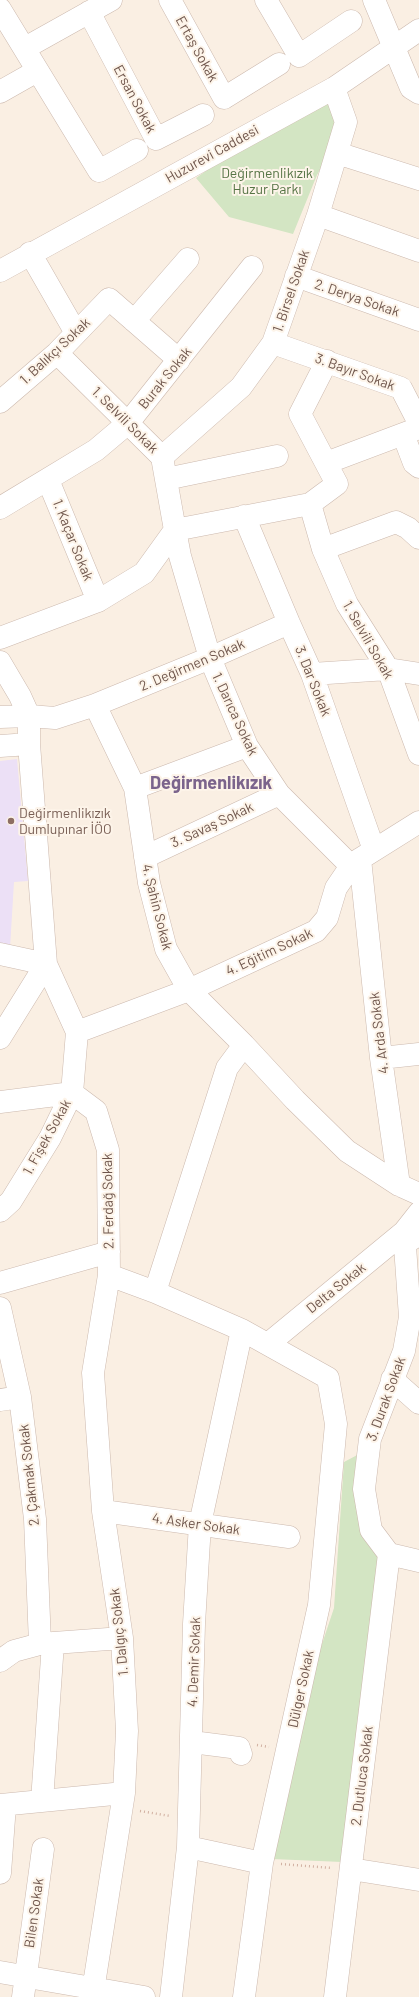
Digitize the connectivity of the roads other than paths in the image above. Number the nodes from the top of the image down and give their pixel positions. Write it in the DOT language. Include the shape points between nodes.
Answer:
graph roads {
  1 [pos="112,0"];
  2 [pos="170,0"];
  3 [pos="266,0"];
  4 [pos="374,0"];
  5 [pos="0,10"];
  6 [pos="89,12"];
  7 [pos="351,20"];
  8 [pos="419,30"];
  9 [pos="395,47"];
  10 [pos="25,48"];
  11 [pos="289,60"];
  12 [pos="37,71"];
  13 [pos="334,88"];
  14 [pos="0,92"];
  15 [pos="419,93"];
  16 [pos="203,115"];
  17 [pos="137,150"];
  18 [pos="337,153"];
  19 [pos="419,179"];
  20 [pos="318,215"];
  21 [pos="419,251"];
  22 [pos="30,253"];
  23 [pos="188,259"];
  24 [pos="252,267"];
  25 [pos="0,271"];
  26 [pos="296,276"];
  27 [pos="419,320"];
  28 [pos="134,321"];
  29 [pos="76,333"];
  30 [pos="273,343"];
  31 [pos="57,353"];
  32 [pos="179,360"];
  33 [pos="327,361"];
  34 [pos="0,402"];
  35 [pos="128,423"];
  36 [pos="414,428"];
  37 [pos="277,456"];
  38 [pos="162,457"];
  39 [pos="326,463"];
  40 [pos="419,466"];
  41 [pos="166,479"];
  42 [pos="48,480"];
  43 [pos="310,504"];
  44 [pos="0,508"];
  45 [pos="244,516"];
  46 [pos="175,530"];
  47 [pos="419,538"];
  48 [pos="323,549"];
  49 [pos="98,601"];
  50 [pos="289,623"];
  51 [pos="0,638"];
  52 [pos="210,658"];
  53 [pos="0,662"];
  54 [pos="388,669"];
  55 [pos="312,674"];
  56 [pos="419,674"];
  57 [pos="10,695"];
  58 [pos="95,705"];
  59 [pos="29,716"];
  60 [pos="0,718"];
  61 [pos="29,744"];
  62 [pos="0,746"];
  63 [pos="247,746"];
  64 [pos="419,754"];
  65 [pos="135,788"];
  66 [pos="279,794"];
  67 [pos="419,822"];
  68 [pos="145,857"];
  69 [pos="362,858"];
  70 [pos="0,954"];
  71 [pos="46,964"];
  72 [pos="189,990"];
  73 [pos="77,1032"];
  74 [pos="0,1038"];
  75 [pos="244,1045"];
  76 [pos="419,1054"];
  77 [pos="381,1058"];
  78 [pos="72,1092"];
  79 [pos="0,1102"];
  80 [pos="399,1185"];
  81 [pos="419,1194"];
  82 [pos="0,1211"];
  83 [pos="419,1213"];
  84 [pos="412,1239"];
  85 [pos="108,1252"];
  86 [pos="109,1276"];
  87 [pos="0,1283"];
  88 [pos="155,1292"];
  89 [pos="0,1308"];
  90 [pos="242,1330"];
  91 [pos="3,1336"];
  92 [pos="268,1344"];
  93 [pos="392,1379"];
  94 [pos="10,1399"];
  95 [pos="419,1403"];
  96 [pos="102,1511"];
  97 [pos="200,1524"];
  98 [pos="290,1536"];
  99 [pos="389,1554"];
  100 [pos="419,1560"];
  101 [pos="122,1638"];
  102 [pos="46,1644"];
  103 [pos="0,1661"];
  104 [pos="192,1742"];
  105 [pos="241,1748"];
  106 [pos="42,1801"];
  107 [pos="123,1801"];
  108 [pos="2,1805"];
  109 [pos="188,1847"];
  110 [pos="43,1849"];
  111 [pos="262,1863"];
  112 [pos="351,1869"];
  113 [pos="0,1873"];
  114 [pos="419,1880"];
  115 [pos="0,1972"];
  116 [pos="24,1987"];
  117 [pos="92,1993"];
  118 [pos="144,1997"];
  119 [pos="171,1997"];
  120 [pos="244,1997"];
  121 [pos="335,1997"];
  1 -- 6 [label="street"];
  2 -- 11 [label="street, Ertaş Sokak" via="224,98"];
  3 -- 11 [label="street"];
  4 -- 9 [label="street"];
  5 -- 10 [label="street"];
  6 -- 10 [label="street"];
  6 -- 16 [label="street, Ersan Sokak" via="156,139"];
  7 -- 11 [label="street"];
  8 -- 9 [label="street, Huzurevi Caddesi"];
  9 -- 13 [label="street, Huzurevi Caddesi"];
  9 -- 15 [label="street" via="411,88"];
  10 -- 12 [label="street"];
  12 -- 14 [label="street"];
  12 -- 17 [label="street" via="99,171"];
  13 -- 18 [label="street, 1. Birsel Sokak" via="346,122"];
  13 -- 22 [label="street, Huzurevi Caddesi"];
  18 -- 19 [label="street"];
  18 -- 20 [label="street, 1. Birsel Sokak"];
  20 -- 21 [label="street"];
  20 -- 26 [label="street, 1. Birsel Sokak"];
  22 -- 25 [label="street, Huzurevi Caddesi"];
  22 -- 29 [label="street"];
  23 -- 28 [label="street"];
  24 -- 32 [label="street, Burak Sokak"];
  26 -- 27 [label="street, 2. Derya Sokak"];
  26 -- 30 [label="street, 1. Birsel Sokak"];
  28 -- 29 [label="street, 1. Balıkçı Sokak" via="109,299"];
  28 -- 32 [label="street"];
  29 -- 31 [label="street, 1. Balıkçı Sokak"];
  30 -- 33 [label="street, 3. Bayır Sokak"];
  30 -- 38 [label="street, 1. Birsel Sokak" via="241,387"];
  31 -- 34 [label="street, 1. Balıkçı Sokak"];
  31 -- 35 [label="street, 1. Selvili Sokak"];
  32 -- 35 [label="street, Burak Sokak"];
  33 -- 36 [label="street, 3. Bayır Sokak" via="401,388"];
  33 -- 39 [label="street" via="300,414"];
  35 -- 38 [label="street, 1. Selvili Sokak"];
  35 -- 42 [label="street, Burak Sokak" via="96,450"];
  36 -- 39 [label="street"];
  36 -- 40 [label="street, 3. Bayır Sokak" via="414,463"];
  37 -- 41 [label="street"];
  38 -- 41 [label="street, 1. Selvili Sokak"];
  39 -- 43 [label="street" via="337,484"];
  41 -- 46 [label="street, 1. Selvili Sokak"];
  42 -- 44 [label="street, Burak Sokak"];
  42 -- 49 [label="street, 1. Kaçar Sokak"];
  43 -- 45 [label="street"];
  43 -- 48 [label="street, 1. Selvili Sokak"];
  45 -- 46 [label="street"];
  45 -- 50 [label="street, 3. Dar Sokak"];
  46 -- 49 [label="street" via="144,574"];
  46 -- 52 [label="street, 1. Darıca Sokak" via="180,556"];
  47 -- 48 [label="street" via="396,522"];
  48 -- 54 [label="street, 1. Selvili Sokak" via="347,604"];
  49 -- 51 [label="street"];
  50 -- 52 [label="street, 2. Değirmen Sokak"];
  50 -- 55 [label="street, 3. Dar Sokak"];
  52 -- 58 [label="street, 2. Değirmen Sokak"];
  52 -- 63 [label="street, 1. Darıca Sokak"];
  53 -- 57 [label="street"];
  54 -- 55 [label="street"];
  54 -- 56 [label="street"];
  54 -- 64 [label="street, 1. Selvili Sokak"];
  55 -- 69 [label="street, 3. Dar Sokak"];
  57 -- 59 [label="street"];
  58 -- 59 [label="street" via="55,718"];
  58 -- 65 [label="street, 4. Şahin Sokak"];
  59 -- 60 [label="street"];
  59 -- 61 [label="street"];
  61 -- 62 [label="street"];
  61 -- 71 [label="street"];
  63 -- 65 [label="street"];
  63 -- 66 [label="street, 1. Darıca Sokak"];
  65 -- 68 [label="street, 4. Şahin Sokak"];
  66 -- 68 [label="street, 3. Savaş Sokak"];
  66 -- 69 [label="street, 1. Darıca Sokak"];
  67 -- 69 [label="street, 4. Eğitim Sokak"];
  68 -- 72 [label="street, 4. Şahin Sokak" via="166,949"];
  69 -- 72 [label="street, 4. Eğitim Sokak" via="336,888 327,918 316,931"];
  69 -- 77 [label="street, 4. Arda Sokak"];
  70 -- 71 [label="street"];
  71 -- 73 [label="street"];
  71 -- 74 [label="street"];
  72 -- 73 [label="street, 4. Eğitim Sokak"];
  72 -- 75 [label="street, 4. Şahin Sokak"];
  73 -- 78 [label="street, 1. Fişek Sokak"];
  75 -- 80 [label="street, 4. Şahin Sokak" via="347,1151"];
  75 -- 88 [label="street" via="227,1068"];
  76 -- 77 [label="street"];
  77 -- 80 [label="street, 4. Arda Sokak"];
  78 -- 79 [label="street"];
  78 -- 82 [label="street, 1. Fişek Sokak" via="50,1138 11,1201"];
  78 -- 85 [label="street, 2. Ferdağ Sokak" via="96,1111 108,1150"];
  80 -- 81 [label="street"];
  83 -- 84 [label="street"];
  84 -- 92 [label="street, Delta Sokak"];
  84 -- 93 [label="street, 3. Durak Sokak" via="410,1317 404,1351"];
  85 -- 86 [label="street, 2. Ferdağ Sokak"];
  85 -- 87 [label="street"];
  86 -- 88 [label="street"];
  86 -- 96 [label="street, 1. Dalgıç Sokak" via="93,1373"];
  88 -- 90 [label="street"];
  89 -- 91 [label="street, 2. Çakmak Sokak"];
  90 -- 92 [label="street"];
  90 -- 97 [label="street, 4. Demir Sokak"];
  91 -- 94 [label="street, 2. Çakmak Sokak"];
  92 -- 111 [label="street, Dülger Sokak" via="328,1378 336,1424 319,1605"];
  93 -- 95 [label="street"];
  93 -- 99 [label="street, 3. Durak Sokak" via="370,1439 364,1489 371,1530"];
  94 -- 102 [label="street, 2. Çakmak Sokak" via="35,1519"];
  96 -- 97 [label="street, 4. Asker Sokak"];
  96 -- 101 [label="street, 1. Dalgıç Sokak"];
  97 -- 98 [label="street, 4. Asker Sokak"];
  97 -- 104 [label="street, 4. Demir Sokak" via="194,1624"];
  99 -- 100 [label="street"];
  99 -- 112 [label="street, 2. Dutluca Sokak"];
  101 -- 102 [label="street"];
  101 -- 107 [label="street, 1. Dalgıç Sokak" via="127,1731"];
  102 -- 103 [label="street" via="14,1651"];
  102 -- 106 [label="street, 2. Çakmak Sokak"];
  104 -- 105 [label="street"];
  104 -- 109 [label="street, 4. Demir Sokak"];
  106 -- 107 [label="street"];
  106 -- 108 [label="street"];
  107 -- 117 [label="street, 1. Dalgıç Sokak"];
  108 -- 113 [label="street"];
  109 -- 111 [label="street"];
  109 -- 119 [label="street, 4. Demir Sokak"];
  110 -- 116 [label="street, Bilen Sokak"];
  111 -- 120 [label="street, Dülger Sokak"];
  112 -- 114 [label="street"];
  112 -- 121 [label="street, 2. Dutluca Sokak"];
  115 -- 116 [label="street"];
  116 -- 117 [label="street"];
  117 -- 118 [label="street"];
}
